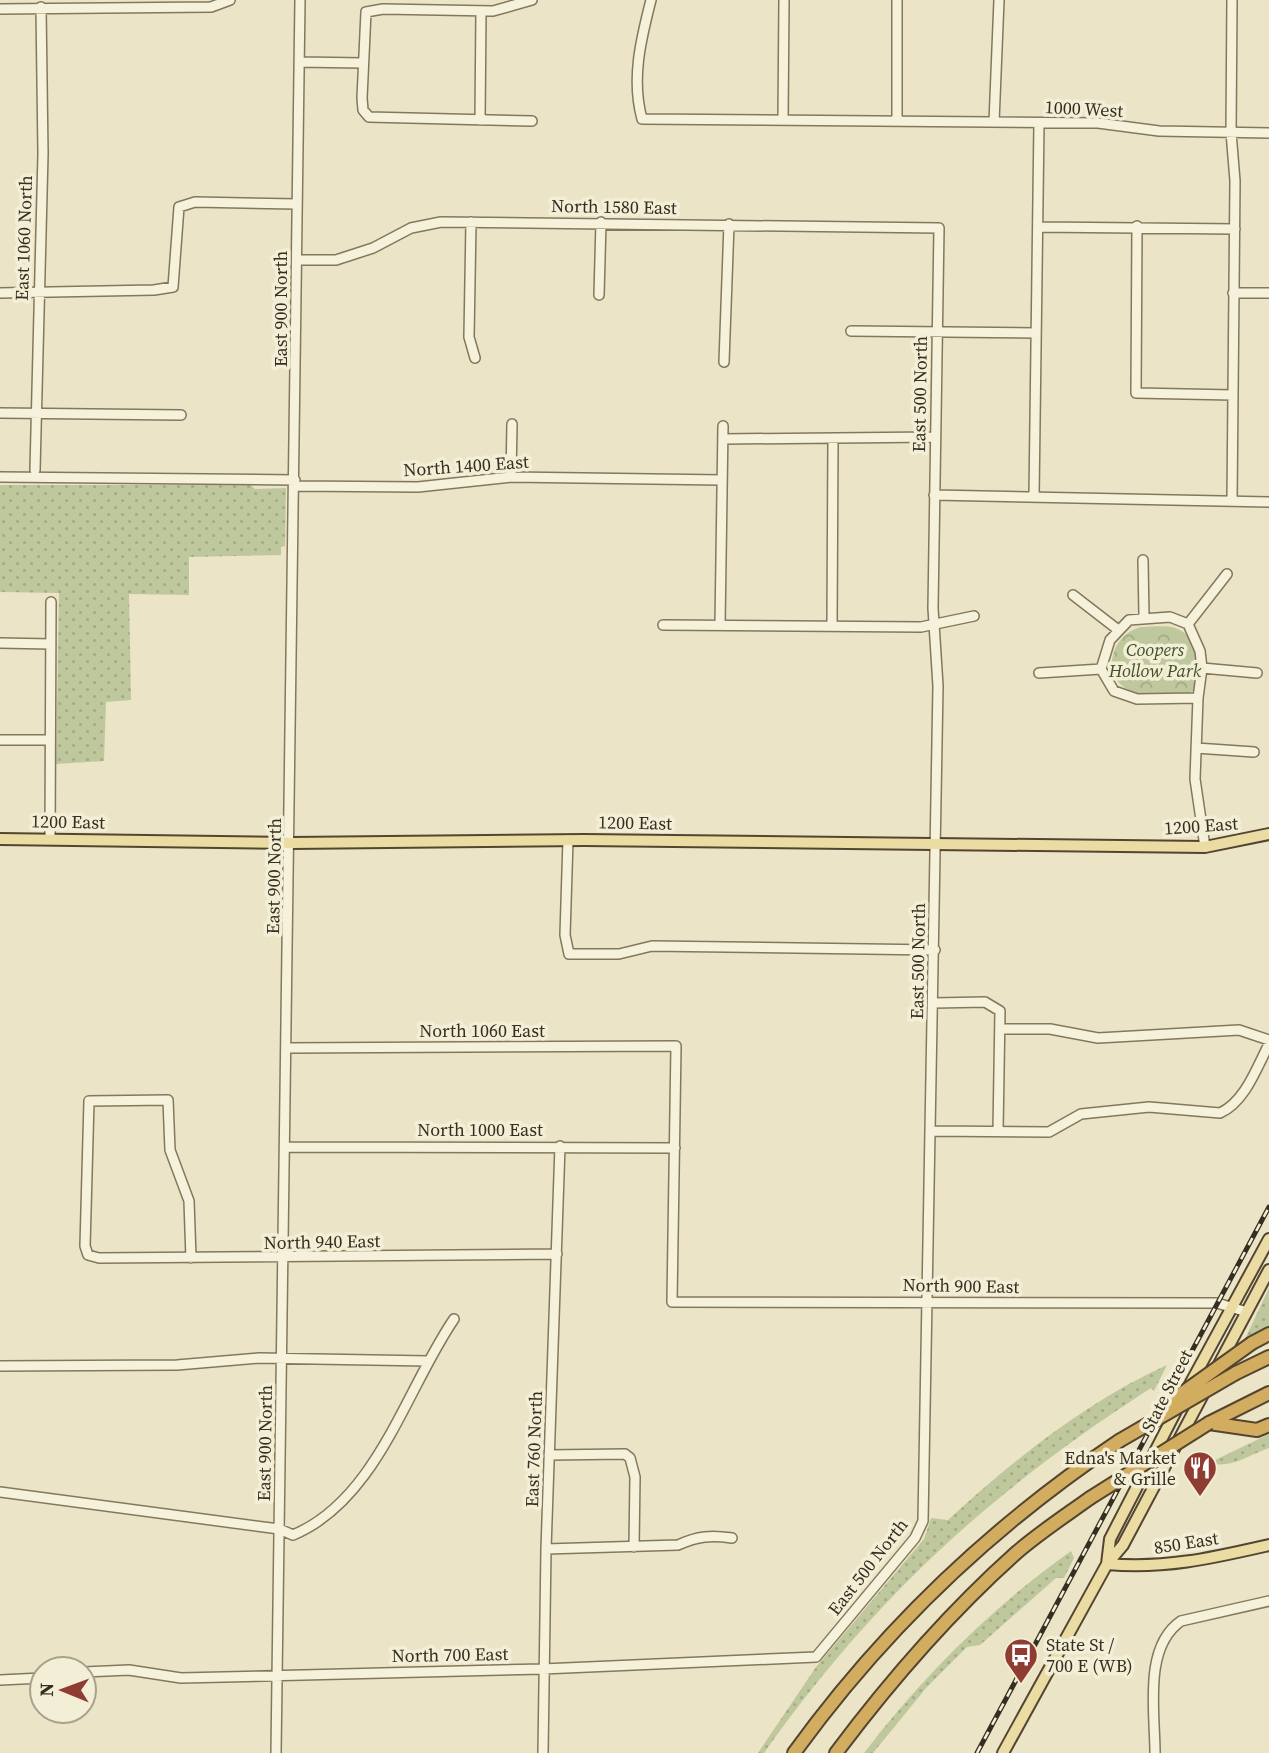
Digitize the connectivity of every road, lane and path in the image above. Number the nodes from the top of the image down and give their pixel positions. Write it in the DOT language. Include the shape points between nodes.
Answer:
graph roads {
  1 [pos="230,0"];
  2 [pos="300,0"];
  3 [pos="532,0"];
  4 [pos="651,0"];
  5 [pos="784,0"];
  6 [pos="897,0"];
  7 [pos="999,0"];
  8 [pos="1231,0"];
  9 [pos="41,7"];
  10 [pos="0,9"];
  11 [pos="481,11"];
  12 [pos="299,62"];
  13 [pos="363,63"];
  14 [pos="480,120"];
  15 [pos="783,120"];
  16 [pos="897,120"];
  17 [pos="532,121"];
  18 [pos="994,122"];
  19 [pos="1039,123"];
  20 [pos="1231,132"];
  21 [pos="1269,133"];
  22 [pos="297,204"];
  23 [pos="471,222"];
  24 [pos="601,222"];
  25 [pos="729,224"];
  26 [pos="1137,226"];
  27 [pos="1039,227"];
  28 [pos="939,228"];
  29 [pos="1235,229"];
  30 [pos="297,260"];
  31 [pos="0,293"];
  32 [pos="38,293"];
  33 [pos="1233,293"];
  34 [pos="1269,293"];
  35 [pos="599,295"];
  36 [pos="851,331"];
  37 [pos="937,332"];
  38 [pos="1036,333"];
  39 [pos="475,358"];
  40 [pos="724,362"];
  41 [pos="1233,395"];
  42 [pos="0,412"];
  43 [pos="36,413"];
  44 [pos="181,415"];
  45 [pos="512,424"];
  46 [pos="723,426"];
  47 [pos="935,437"];
  48 [pos="723,439"];
  49 [pos="833,439"];
  50 [pos="34,470"];
  51 [pos="0,477"];
  52 [pos="511,477"];
  53 [pos="722,480"];
  54 [pos="295,483"];
  55 [pos="934,495"];
  56 [pos="1034,496"];
  57 [pos="1232,501"];
  58 [pos="1269,502"];
  59 [pos="1143,560"];
  60 [pos="1227,574"];
  61 [pos="1073,596"];
  62 [pos="51,602"];
  63 [pos="974,616"];
  64 [pos="1143,617"];
  65 [pos="1188,624"];
  66 [pos="663,625"];
  67 [pos="720,625"];
  68 [pos="832,626"];
  69 [pos="935,626"];
  70 [pos="1117,629"];
  71 [pos="0,643"];
  72 [pos="51,644"];
  73 [pos="1202,668"];
  74 [pos="1101,669"];
  75 [pos="1040,673"];
  76 [pos="1257,673"];
  77 [pos="1198,698"];
  78 [pos="0,740"];
  79 [pos="50,740"];
  80 [pos="1196,748"];
  81 [pos="1254,752"];
  82 [pos="1269,834"];
  83 [pos="0,839"];
  84 [pos="50,839"];
  85 [pos="568,840"];
  86 [pos="291,844"];
  87 [pos="935,844"];
  88 [pos="1205,847"];
  89 [pos="934,950"];
  90 [pos="934,1003"];
  91 [pos="1000,1029"];
  92 [pos="1269,1042"];
  93 [pos="288,1048"];
  94 [pos="930,1131"];
  95 [pos="998,1131"];
  96 [pos="560,1146"];
  97 [pos="286,1147"];
  98 [pos="675,1149"];
  99 [pos="1269,1239"];
  100 [pos="557,1254"];
  101 [pos="191,1258"];
  102 [pos="284,1259"];
  103 [pos="1269,1270"];
  104 [pos="928,1301"];
  105 [pos="1230,1308"];
  106 [pos="1248,1311"];
  107 [pos="454,1319"];
  108 [pos="1269,1334"];
  109 [pos="1269,1357"];
  110 [pos="282,1358"];
  111 [pos="428,1361"];
  112 [pos="0,1366"];
  113 [pos="1269,1392"];
  114 [pos="1209,1423"];
  115 [pos="1146,1424"];
  116 [pos="1269,1425"];
  117 [pos="549,1455"];
  118 [pos="0,1492"];
  119 [pos="279,1530"];
  120 [pos="732,1538"];
  121 [pos="1269,1545"];
  122 [pos="634,1547"];
  123 [pos="545,1549"];
  124 [pos="1107,1564"];
  125 [pos="1269,1601"];
  126 [pos="816,1657"];
  127 [pos="543,1669"];
  128 [pos="98,1671"];
  129 [pos="277,1675"];
  130 [pos="28,1679"];
  131 [pos="0,1680"];
  132 [pos="276,1753"];
  133 [pos="543,1753"];
  134 [pos="794,1753"];
  135 [pos="836,1753"];
  136 [pos="1003,1753"];
  137 [pos="1155,1753"];
  1 -- 9 [label="street" via="211,7"];
  2 -- 12 [label="street, East 900 North"];
  3 -- 11 [label="street" via="505,10"];
  4 -- 15 [label="street, 1000 West" via="638,64 642,120"];
  5 -- 15 [label="street"];
  6 -- 16 [label="street"];
  7 -- 18 [label="street"];
  8 -- 20 [label="street"];
  9 -- 10 [label="street"];
  9 -- 32 [label="street, East 1060 North" via="43,154"];
  11 -- 13 [label="street" via="366,12"];
  11 -- 14 [label="street"];
  12 -- 13 [label="street"];
  12 -- 22 [label="street, East 900 North"];
  13 -- 14 [label="street" via="366,115"];
  14 -- 17 [label="street"];
  15 -- 16 [label="street, 1000 West"];
  16 -- 18 [label="street, 1000 West"];
  18 -- 19 [label="street, 1000 West"];
  19 -- 20 [label="street, 1000 West"];
  19 -- 27 [label="street"];
  20 -- 21 [label="street, 1000 West"];
  20 -- 29 [label="street"];
  22 -- 30 [label="street, East 900 North"];
  22 -- 32 [label="street" via="195,202 179,208 173,287"];
  23 -- 24 [label="street, North 1580 East"];
  23 -- 30 [label="street, North 1580 East" via="411,228 336,260"];
  23 -- 39 [label="street" via="469,337"];
  24 -- 25 [label="street, North 1580 East"];
  24 -- 35 [label="street"];
  25 -- 28 [label="street, North 1580 East"];
  25 -- 40 [label="street"];
  26 -- 27 [label="street"];
  26 -- 29 [label="street"];
  26 -- 41 [label="street" via="1136,393"];
  27 -- 38 [label="street"];
  28 -- 37 [label="street, East 500 North"];
  29 -- 33 [label="street"];
  30 -- 54 [label="street, East 900 North"];
  31 -- 32 [label="street"];
  32 -- 43 [label="street, East 1060 North"];
  33 -- 34 [label="street"];
  33 -- 41 [label="street"];
  36 -- 37 [label="street"];
  37 -- 38 [label="street"];
  37 -- 47 [label="street, East 500 North"];
  38 -- 56 [label="street"];
  41 -- 57 [label="street"];
  42 -- 43 [label="street"];
  43 -- 44 [label="street"];
  43 -- 50 [label="street, East 1060 North"];
  45 -- 52 [label="street"];
  46 -- 48 [label="street"];
  47 -- 49 [label="street"];
  47 -- 55 [label="street, East 500 North"];
  48 -- 49 [label="street"];
  48 -- 53 [label="street"];
  49 -- 68 [label="street"];
  51 -- 54 [label="street, North 1400 East"];
  52 -- 53 [label="street, North 1400 East"];
  52 -- 54 [label="street, North 1400 East" via="418,487"];
  53 -- 67 [label="street"];
  54 -- 86 [label="street, East 900 North"];
  55 -- 56 [label="street"];
  55 -- 69 [label="street, East 500 North"];
  56 -- 57 [label="street"];
  57 -- 58 [label="street"];
  59 -- 64 [label="street"];
  60 -- 65 [label="street"];
  61 -- 70 [label="street"];
  62 -- 72 [label="street"];
  63 -- 69 [label="street"];
  64 -- 65 [label="street" via="1170,617"];
  64 -- 70 [label="street"];
  65 -- 73 [label="street"];
  66 -- 67 [label="street"];
  67 -- 68 [label="street"];
  68 -- 69 [label="street"];
  69 -- 87 [label="street, East 500 North" via="939,686"];
  70 -- 74 [label="street"];
  71 -- 72 [label="street"];
  72 -- 79 [label="street"];
  73 -- 76 [label="street"];
  73 -- 77 [label="street"];
  74 -- 75 [label="street"];
  74 -- 77 [label="street" via="1114,691 1137,699"];
  77 -- 80 [label="street"];
  78 -- 79 [label="street"];
  79 -- 84 [label="street"];
  80 -- 81 [label="street"];
  80 -- 88 [label="street" via="1195,779"];
  82 -- 88 [label="main road, 1200 East"];
  83 -- 84 [label="main road, 1200 East"];
  84 -- 86 [label="main road, 1200 East"];
  85 -- 86 [label="main road, 1200 East"];
  85 -- 87 [label="main road, 1200 East"];
  85 -- 89 [label="street" via="565,934 569,954 619,954 652,946"];
  86 -- 93 [label="street, East 900 North"];
  87 -- 88 [label="main road, 1200 East"];
  87 -- 89 [label="street, East 500 North"];
  89 -- 90 [label="street, East 500 North"];
  90 -- 91 [label="street" via="985,1002 1000,1012"];
  90 -- 94 [label="street, East 500 North"];
  91 -- 92 [label="street" via="1050,1029 1098,1038 1239,1030"];
  91 -- 95 [label="street"];
  92 -- 95 [label="street" via="1243,1093 1220,1114 1149,1107 1081,1114 1049,1132"];
  93 -- 97 [label="street, East 900 North"];
  93 -- 98 [label="street, North 1060 East" via="676,1046"];
  94 -- 95 [label="street"];
  94 -- 104 [label="street, East 500 North"];
  96 -- 97 [label="street, North 1000 East"];
  96 -- 98 [label="street, North 1000 East"];
  96 -- 100 [label="street, East 760 North"];
  97 -- 102 [label="street, East 900 North"];
  98 -- 104 [label="street, North 900 East" via="672,1302"];
  99 -- 105 [label="main road, State Street"];
  100 -- 102 [label="street, North 940 East"];
  100 -- 117 [label="street, East 760 North"];
  101 -- 101 [label="street, North 940 East" via="189,1201 170,1150 168,1100 89,1101 88,1255"];
  101 -- 102 [label="street, North 940 East"];
  102 -- 110 [label="street, East 900 North"];
  103 -- 106 [label="main road, State Street"];
  104 -- 105 [label="street, North 900 East" via="1217,1303"];
  104 -- 126 [label="street, East 500 North" via="921,1528"];
  105 -- 106 [label="street, North 900 East"];
  105 -- 124 [label="main road, State Street" via="1110,1539"];
  106 -- 124 [label="main road, State Street" via="1123,1545"];
  107 -- 111 [label="street"];
  108 -- 115 [label="highway, bridge" via="1197,1380"];
  109 -- 115 [label="highway, bridge"];
  110 -- 111 [label="street"];
  110 -- 112 [label="street" via="177,1365"];
  110 -- 119 [label="street, East 900 North"];
  111 -- 119 [label="street" via="391,1435 338,1508 316,1526 293,1535"];
  113 -- 114 [label="highway"];
  114 -- 116 [label="highway" via="1257,1430"];
  114 -- 135 [label="highway, bridge" via="1090,1498 1018,1551 891,1683"];
  115 -- 134 [label="highway, bridge" via="1036,1500 941,1583 862,1666"];
  117 -- 122 [label="street" via="625,1454 630,1458 635,1477"];
  117 -- 123 [label="street, East 760 North"];
  118 -- 119 [label="street"];
  119 -- 129 [label="street, East 900 North"];
  120 -- 122 [label="street" via="710,1535 678,1545"];
  121 -- 124 [label="main road, 850 East" via="1195,1562 1146,1567"];
  122 -- 123 [label="street"];
  123 -- 127 [label="street, East 760 North"];
  124 -- 136 [label="main road, State Street"];
  125 -- 137 [label="street" via="1181,1621 1165,1635 1156,1662"];
  126 -- 127 [label="street, North 700 East"];
  127 -- 129 [label="street, North 700 East"];
  127 -- 133 [label="street, East 760 North"];
  128 -- 129 [label="street, North 700 East" via="129,1670 181,1678"];
  129 -- 132 [label="street, East 900 North"];
  130 -- 131 [label="street"];
}
